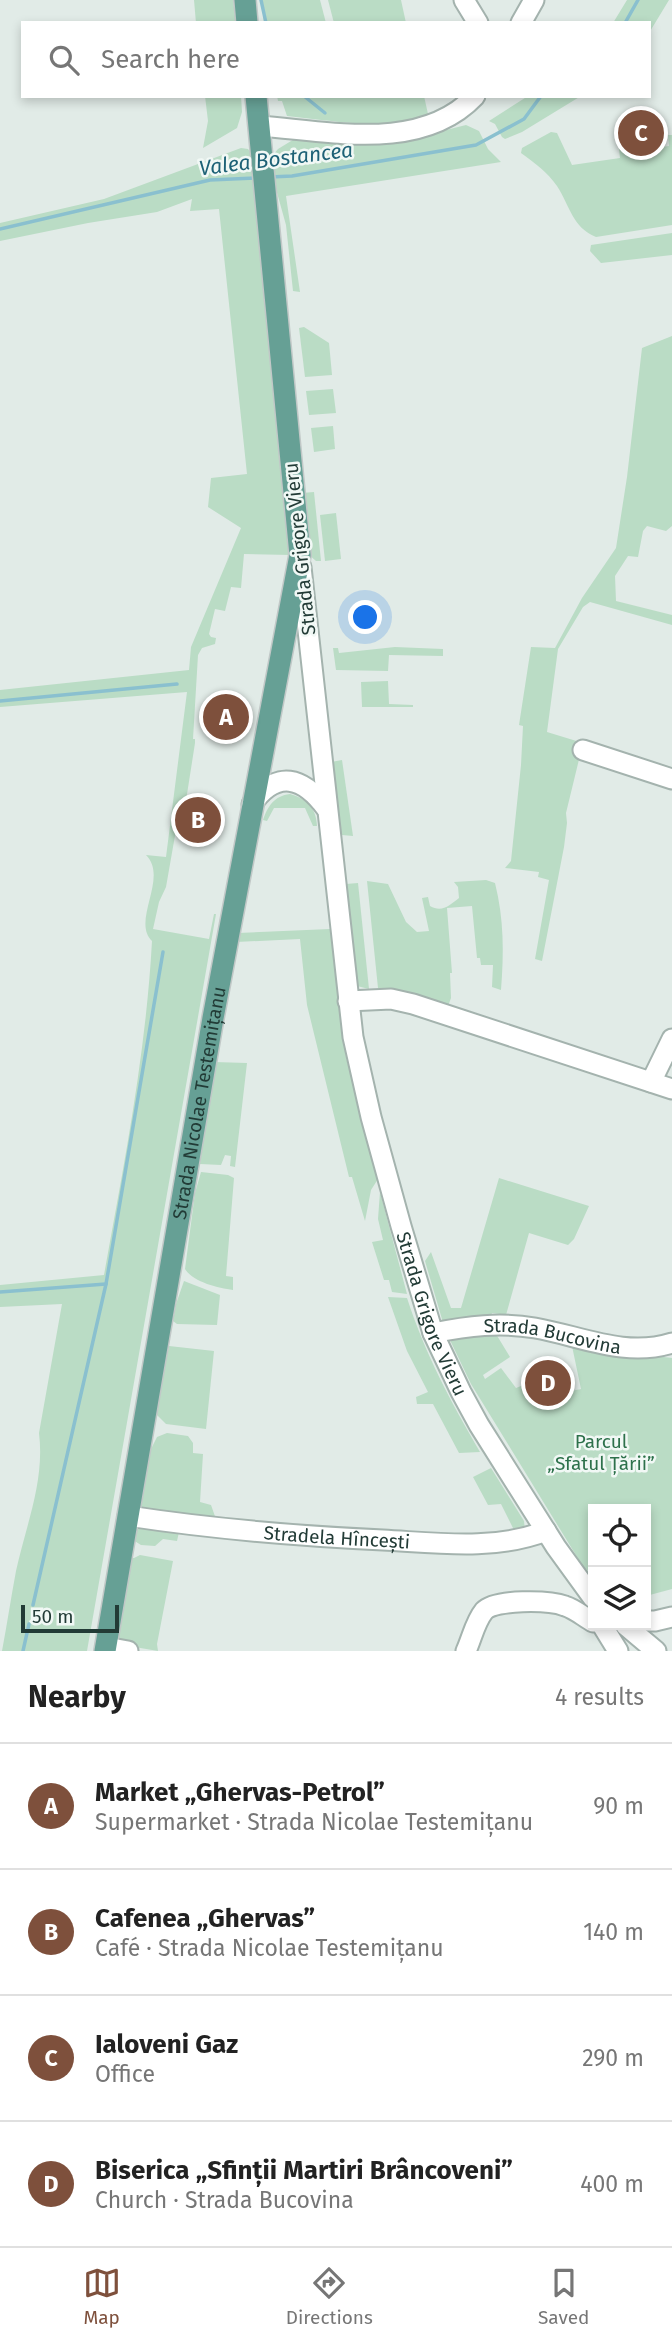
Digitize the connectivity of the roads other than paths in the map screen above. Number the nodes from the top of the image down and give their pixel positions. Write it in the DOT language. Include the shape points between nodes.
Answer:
graph roads {
  1 [pos="245,0"];
  2 [pos="464,0"];
  3 [pos="534,0"];
  4 [pos="247,21"];
  5 [pos="477,21"];
  6 [pos="522,21"];
  7 [pos="256,98"];
  8 [pos="473,98"];
  9 [pos="259,126"];
  10 [pos="300,555"];
  11 [pos="583,750"];
  12 [pos="672,779"];
  13 [pos="253,804"];
  14 [pos="327,809"];
  15 [pos="348,1001"];
  16 [pos="672,1039"];
  17 [pos="651,1082"];
  18 [pos="672,1089"];
  19 [pos="433,1333"];
  20 [pos="672,1343"];
  21 [pos="128,1516"];
  22 [pos="546,1531"];
  23 [pos="574,1574"];
  24 [pos="588,1593"];
  25 [pos="555,1604"];
  26 [pos="672,1617"];
  27 [pos="588,1618"];
  28 [pos="651,1621"];
  29 [pos="605,1630"];
  30 [pos="609,1630"];
  31 [pos="631,1630"];
  32 [pos="106,1649"];
  33 [pos="128,1651"];
  34 [pos="466,1651"];
  35 [pos="618,1651"];
  36 [pos="638,1651"];
  37 [pos="656,1651"];
  1 -- 4 [label="main road"];
  2 -- 5 [label="street"];
  3 -- 6 [label="street"];
  7 -- 9 [label="main road, Strada Grigore Vieru"];
  8 -- 9 [label="street" via="452,116 408,132"];
  9 -- 10 [label="main road, Strada Grigore Vieru"];
  10 -- 13 [label="main road, Strada Nicolae Testemițanu"];
  10 -- 14 [label="street, Strada Grigore Vieru"];
  11 -- 12 [label="street"];
  13 -- 14 [label="street" via="261,792 287,781 314,791"];
  13 -- 21 [label="main road, Strada Nicolae Testemițanu"];
  14 -- 15 [label="street, Strada Grigore Vieru"];
  15 -- 17 [label="street" via="391,999"];
  15 -- 19 [label="street, Strada Grigore Vieru" via="371,1116"];
  16 -- 17 [label="street"];
  17 -- 18 [label="street"];
  19 -- 20 [label="street, Strada Bucovina" via="496,1324 536,1328 625,1349"];
  19 -- 22 [label="street, Strada Grigore Vieru" via="479,1425"];
  21 -- 22 [label="street, Stradela Hîncești" via="220,1529 474,1545 516,1541"];
  21 -- 32 [label="main road, Strada Nicolae Testemițanu"];
  22 -- 23 [label="street, Strada Grigore Vieru"];
  23 -- 24 [label="street, Strada Grigore Vieru"];
  23 -- 25 [label="street"];
  25 -- 27 [label="street"];
  25 -- 34 [label="street" via="491,1605 479,1619"];
  26 -- 28 [label="street"];
  29 -- 35 [label="street"];
  30 -- 36 [label="street"];
  31 -- 37 [label="street"];
  32 -- 33 [label="street"];
}
